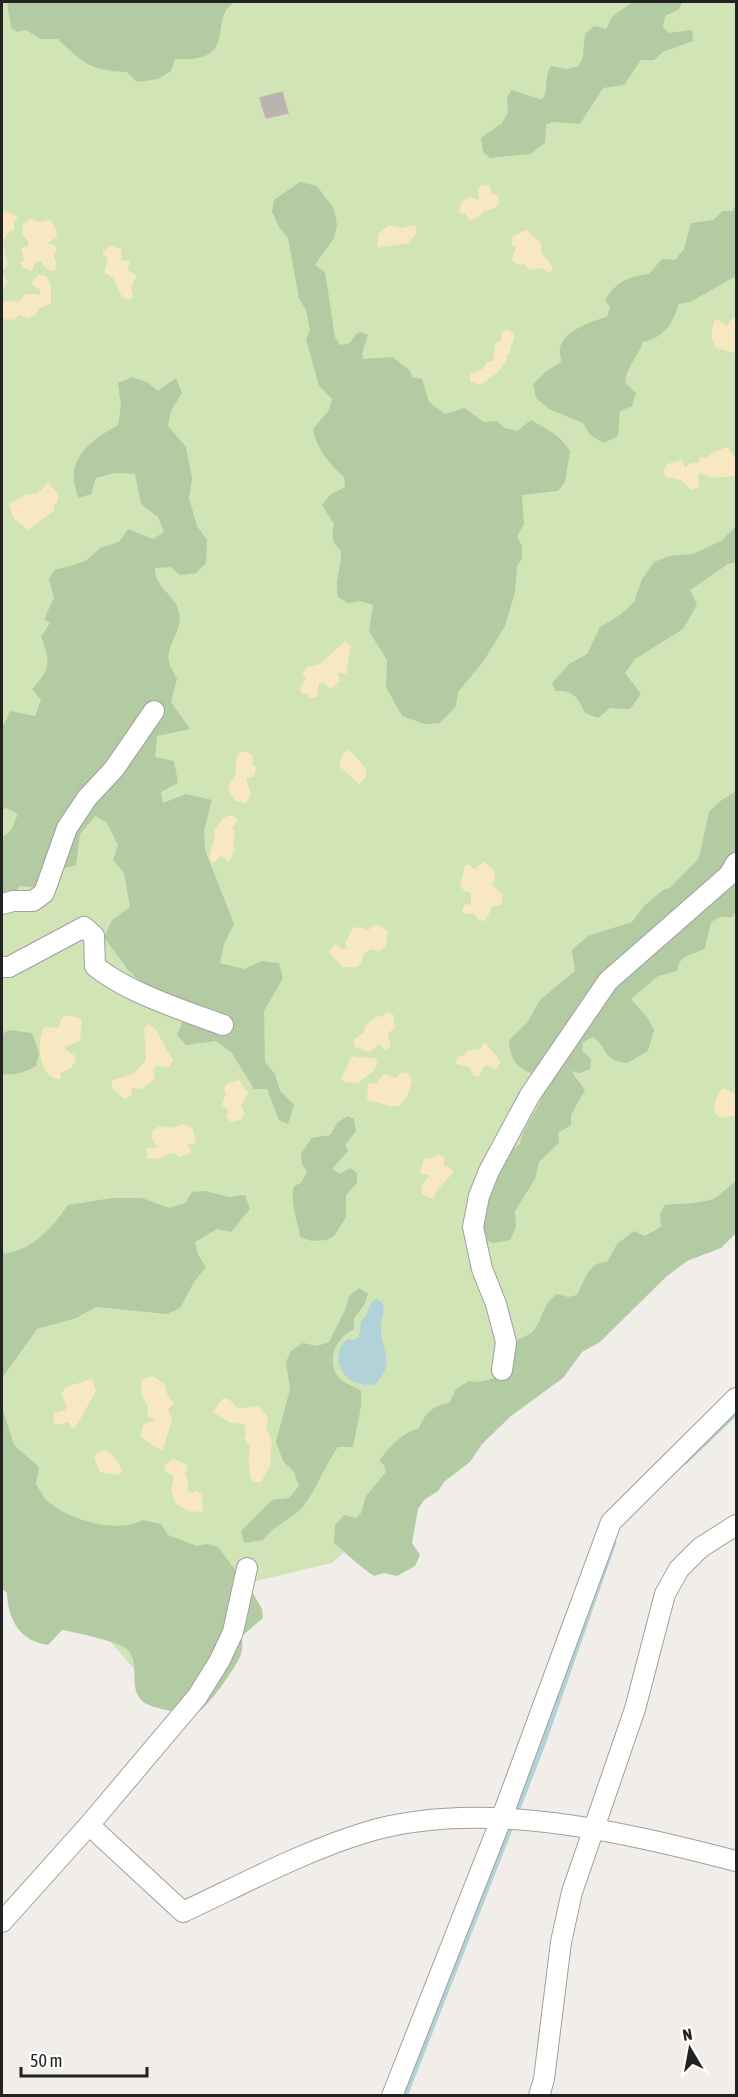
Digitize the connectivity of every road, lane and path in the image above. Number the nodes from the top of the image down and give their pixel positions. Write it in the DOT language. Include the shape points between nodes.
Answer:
graph roads {
  1 [pos="154,711"];
  2 [pos="736,863"];
  3 [pos="2,904"];
  4 [pos="2,967"];
  5 [pos="223,1026"];
  6 [pos="502,1370"];
  7 [pos="736,1398"];
  8 [pos="736,1525"];
  9 [pos="247,1568"];
  10 [pos="502,1817"];
  11 [pos="89,1825"];
  12 [pos="594,1831"];
  13 [pos="736,1861"];
  14 [pos="2,1922"];
  15 [pos="392,2096"];
  16 [pos="539,2096"];
  1 -- 3 [label="street" via="67,828 44,893 33,901"];
  2 -- 6 [label="street" via="729,875 608,981 530,1095 489,1171 473,1227 506,1342"];
  4 -- 5 [label="street" via="9,967 84,927 94,936 95,966 105,974 129,988"];
  7 -- 10 [label="street" via="611,1522"];
  8 -- 12 [label="street" via="700,1548 679,1569 665,1594 635,1709"];
  9 -- 11 [label="street" via="233,1632 214,1670 197,1697"];
  10 -- 11 [label="street" via="421,1821 368,1831 183,1912"];
  10 -- 12 [label="street"];
  10 -- 15 [label="street"];
  11 -- 14 [label="street"];
  12 -- 13 [label="street" via="642,1837"];
  12 -- 16 [label="street" via="572,1892 561,1942"];
}
